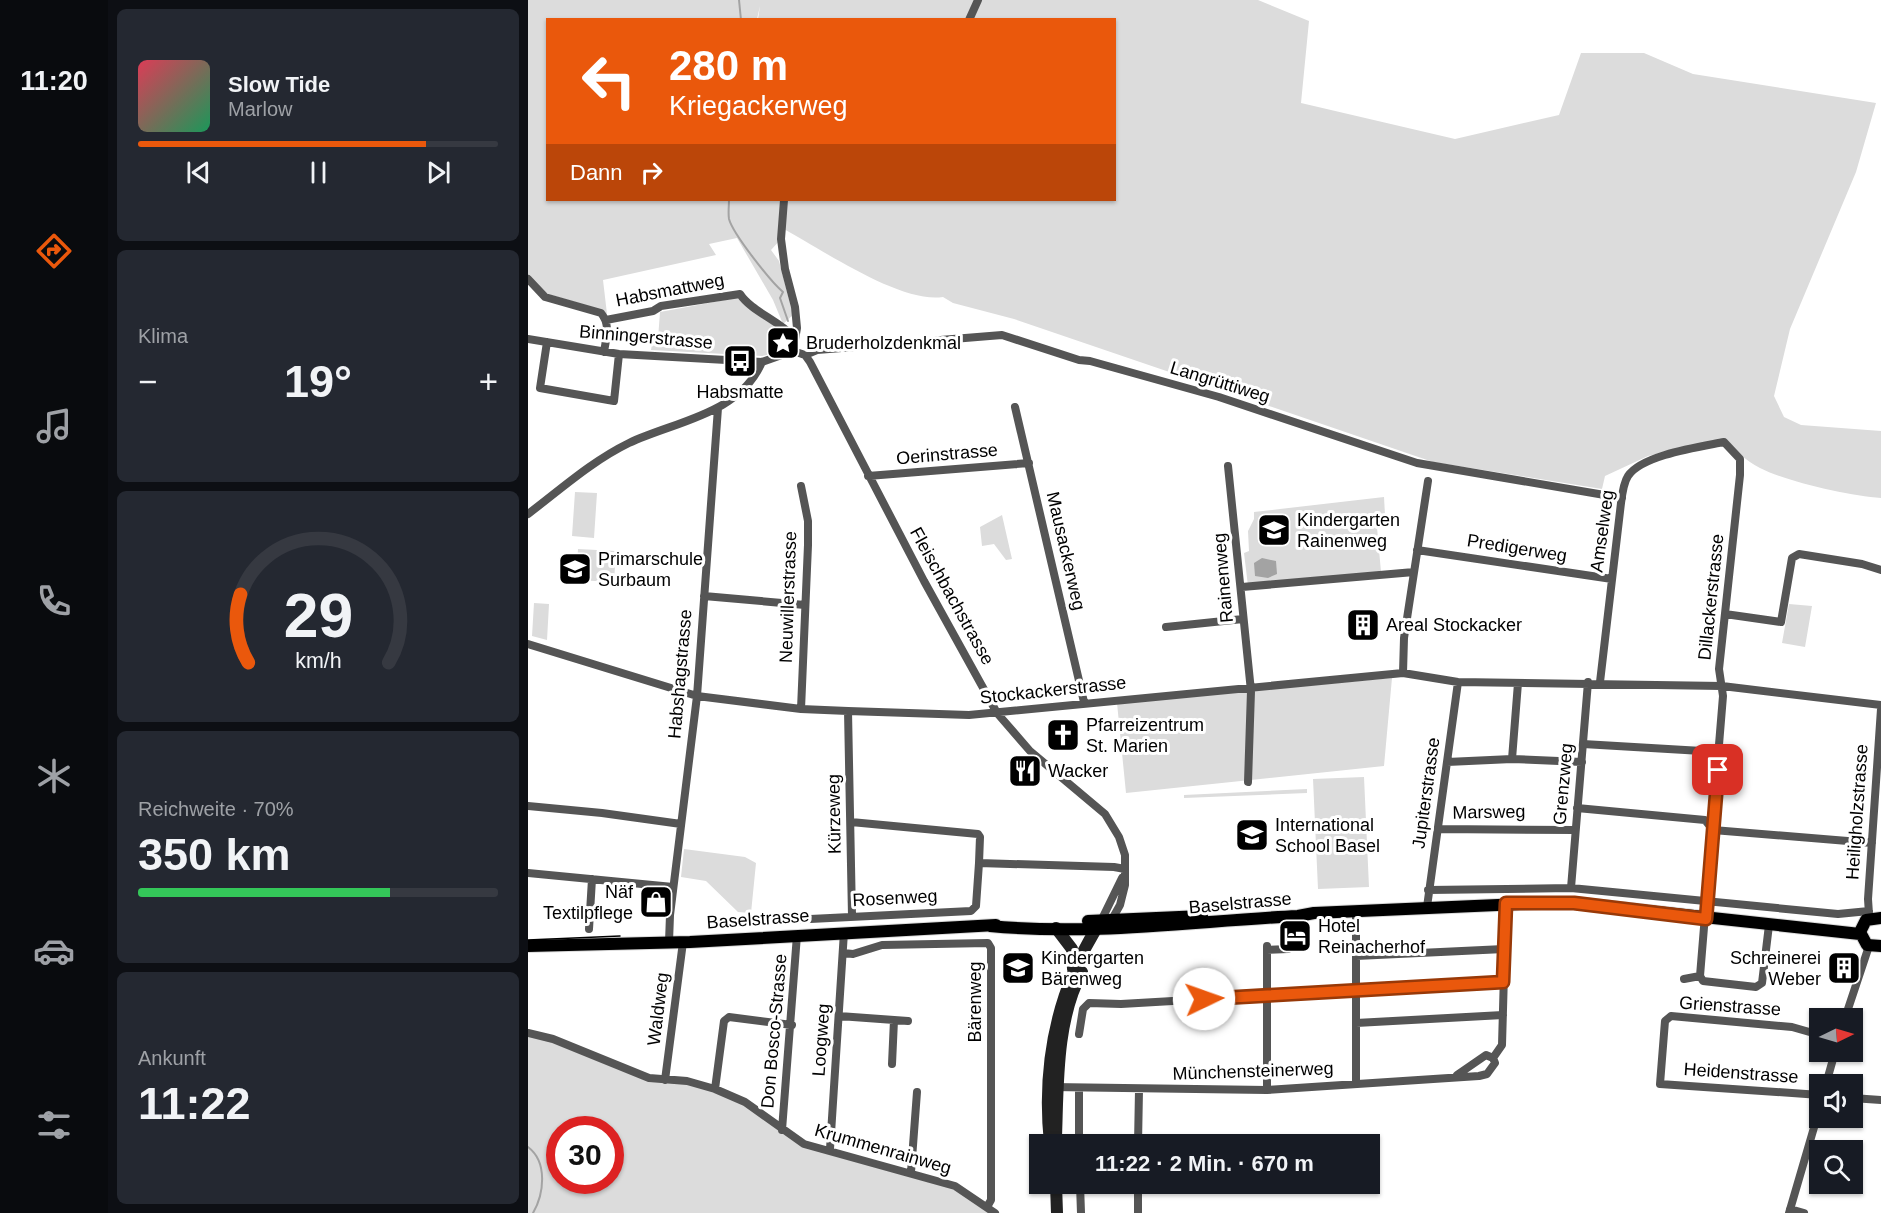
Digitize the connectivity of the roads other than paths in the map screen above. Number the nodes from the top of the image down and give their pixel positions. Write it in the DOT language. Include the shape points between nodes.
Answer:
graph roads {
  1 [pos="976,1"];
  2 [pos="970,18"];
  3 [pos="784,201"];
  4 [pos="528,279"];
  5 [pos="606,320"];
  6 [pos="794,337"];
  7 [pos="528,339"];
  8 [pos="548,342"];
  9 [pos="793,351"];
  10 [pos="604,352"];
  11 [pos="619,354"];
  12 [pos="805,355"];
  13 [pos="762,362"];
  14 [pos="1015,407"];
  15 [pos="718,408"];
  16 [pos="1740,459"];
  17 [pos="1029,463"];
  18 [pos="1228,466"];
  19 [pos="868,476"];
  20 [pos="1428,482"];
  21 [pos="801,486"];
  22 [pos="1622,498"];
  23 [pos="528,514"];
  24 [pos="1417,550"];
  25 [pos="1881,570"];
  26 [pos="1413,572"];
  27 [pos="1612,579"];
  28 [pos="1242,587"];
  29 [pos="704,596"];
  30 [pos="805,605"];
  31 [pos="1725,614"];
  32 [pos="1243,618"];
  33 [pos="1166,627"];
  34 [pos="528,644"];
  35 [pos="1403,673"];
  36 [pos="1458,682"];
  37 [pos="1588,682"];
  38 [pos="1600,682"];
  39 [pos="1518,683"];
  40 [pos="1722,686"];
  41 [pos="1250,687"];
  42 [pos="697,696"];
  43 [pos="1084,702"];
  44 [pos="1881,707"];
  45 [pos="801,708"];
  46 [pos="848,711"];
  47 [pos="997,713"];
  48 [pos="1583,744"];
  49 [pos="1719,752"];
  50 [pos="1512,759"];
  51 [pos="1447,762"];
  52 [pos="1582,762"];
  53 [pos="1248,782"];
  54 [pos="1878,796"];
  55 [pos="528,807"];
  56 [pos="1577,808"];
  57 [pos="851,822"];
  58 [pos="681,824"];
  59 [pos="1438,830"];
  60 [pos="1575,830"];
  61 [pos="1713,830"];
  62 [pos="1872,843"];
  63 [pos="979,863"];
  64 [pos="1125,869"];
  65 [pos="528,873"];
  66 [pos="592,879"];
  67 [pos="674,887"];
  68 [pos="1571,888"];
  69 [pos="1428,890"];
  70 [pos="1707,901"];
  71 [pos="1506,903"];
  72 [pos="1120,904"];
  73 [pos="1427,907"];
  74 [pos="1356,911"];
  75 [pos="1314,913"];
  76 [pos="852,916"];
  77 [pos="1873,916"];
  78 [pos="1706,919"];
  79 [pos="1132,920"];
  80 [pos="770,921"];
  81 [pos="1103,925"];
  82 [pos="1769,925"];
  83 [pos="990,926"];
  84 [pos="1056,928"];
  85 [pos="589,929"];
  86 [pos="844,932"];
  87 [pos="1860,934"];
  88 [pos="797,935"];
  89 [pos="669,942"];
  90 [pos="683,942"];
  91 [pos="528,946"];
  92 [pos="1875,946"];
  93 [pos="1288,949"];
  94 [pos="1504,949"];
  95 [pos="843,953"];
  96 [pos="1356,956"];
  97 [pos="1073,970"];
  98 [pos="1700,976"];
  99 [pos="1684,979"];
  100 [pos="1503,982"];
  101 [pos="1356,989"];
  102 [pos="1267,995"];
  103 [pos="1849,1008"];
  104 [pos="1503,1015"];
  105 [pos="839,1016"];
  106 [pos="894,1020"];
  107 [pos="908,1021"];
  108 [pos="1356,1023"];
  109 [pos="792,1025"];
  110 [pos="1809,1032"];
  111 [pos="528,1033"];
  112 [pos="1079,1034"];
  113 [pos="1493,1058"];
  114 [pos="892,1064"];
  115 [pos="1457,1076"];
  116 [pos="666,1080"];
  117 [pos="1356,1083"];
  118 [pos="1660,1084"];
  119 [pos="1054,1087"];
  120 [pos="1079,1088"];
  121 [pos="715,1089"];
  122 [pos="1139,1090"];
  123 [pos="1267,1090"];
  124 [pos="917,1092"];
  125 [pos="1809,1094"];
  126 [pos="1863,1099"];
  127 [pos="1881,1100"];
  128 [pos="1814,1128"];
  129 [pos="782,1130"];
  130 [pos="1051,1134"];
  131 [pos="1056,1134"];
  132 [pos="1078,1134"];
  133 [pos="1138,1134"];
  134 [pos="830,1149"];
  135 [pos="911,1172"];
  136 [pos="1080,1194"];
  137 [pos="1138,1194"];
  138 [pos="987,1207"];
  139 [pos="1789,1211"];
  140 [pos="995,1213"];
  141 [pos="1081,1213"];
  142 [pos="1138,1213"];
  143 [pos="1804,1213"];
  1 -- 2 [label="street"];
  3 -- 6 [label="street" via="781,239 795,308"];
  4 -- 5 [label="street" via="545,297 594,310"];
  5 -- 6 [label="street, Habsmattweg" via="661,306 740,294 747,304"];
  5 -- 10 [label="street"];
  6 -- 9 [label="street"];
  7 -- 8 [label="street, Binningerstrasse"];
  8 -- 10 [label="street, Binningerstrasse"];
  8 -- 11 [label="street" via="540,388 614,401"];
  9 -- 12 [label="street"];
  9 -- 13 [label="street"];
  10 -- 11 [label="street, Binningerstrasse"];
  11 -- 13 [label="street, Binningerstrasse"];
  12 -- 19 [label="street, Fleischbachstrasse"];
  12 -- 22 [label="street, Langrüttiweg" via="817,350 1002,336 1219,397 1417,463"];
  13 -- 15 [label="street" via="755,378"];
  14 -- 17 [label="street, Mausackerweg"];
  15 -- 23 [label="street" via="601,459"];
  15 -- 29 [label="street, Habshagstrasse"];
  16 -- 22 [label="street, Amselweg" via="1724,442 1658,458 1639,465 1628,476"];
  16 -- 31 [label="street, Dillackerstrasse"];
  17 -- 19 [label="street, Oerinstrasse"];
  17 -- 43 [label="street, Mausackerweg"];
  18 -- 28 [label="street, Rainenweg"];
  19 -- 47 [label="street, Fleischbachstrasse"];
  20 -- 24 [label="street"];
  21 -- 30 [label="street, Neuwillerstrasse" via="808,521"];
  22 -- 27 [label="street, Amselweg"];
  24 -- 26 [label="street"];
  24 -- 27 [label="street, Predigerweg"];
  25 -- 31 [label="street" via="1799,554 1792,558 1781,622"];
  26 -- 28 [label="street"];
  26 -- 35 [label="street"];
  27 -- 38 [label="street, Amselweg"];
  28 -- 32 [label="street, Rainenweg"];
  29 -- 30 [label="street"];
  29 -- 42 [label="street, Habshagstrasse"];
  30 -- 45 [label="street, Neuwillerstrasse"];
  31 -- 40 [label="street, Dillackerstrasse" via="1719,669"];
  32 -- 33 [label="street"];
  32 -- 41 [label="street, Rainenweg"];
  34 -- 42 [label="street, Stockackerstrasse"];
  35 -- 36 [label="street, Stockackerstrasse"];
  35 -- 41 [label="street, Stockackerstrasse"];
  36 -- 39 [label="street, Stockackerstrasse"];
  36 -- 51 [label="street, Jupiterstrasse"];
  37 -- 38 [label="street, Stockackerstrasse"];
  37 -- 39 [label="street, Stockackerstrasse"];
  37 -- 48 [label="street, Grenzweg"];
  38 -- 40 [label="street, Stockackerstrasse"];
  39 -- 50 [label="street"];
  40 -- 44 [label="street, Stockackerstrasse"];
  40 -- 49 [label="street, Dillackerstrasse"];
  41 -- 43 [label="street, Stockackerstrasse"];
  41 -- 53 [label="street, Rainenweg"];
  42 -- 45 [label="street, Stockackerstrasse"];
  42 -- 58 [label="street, Habshagstrasse"];
  43 -- 47 [label="street, Stockackerstrasse"];
  44 -- 54 [label="street, Heiligholzstrasse"];
  45 -- 46 [label="street, Stockackerstrasse"];
  46 -- 47 [label="street, Stockackerstrasse"];
  46 -- 57 [label="street, Kürzeweg"];
  47 -- 64 [label="street, Fleischbachstrasse" via="1029,751 1105,814 1119,837"];
  48 -- 49 [label="street"];
  48 -- 52 [label="street, Grenzweg"];
  49 -- 61 [label="street, Dillackerstrasse"];
  50 -- 51 [label="street"];
  50 -- 52 [label="street"];
  51 -- 59 [label="street, Jupiterstrasse"];
  52 -- 56 [label="street, Grenzweg"];
  54 -- 62 [label="street, Heiligholzstrasse"];
  55 -- 58 [label="street"];
  56 -- 60 [label="street, Grenzweg"];
  56 -- 61 [label="street" via="1706,820"];
  57 -- 63 [label="street, Rosenweg" via="978,834"];
  57 -- 76 [label="street, Kürzeweg"];
  58 -- 67 [label="street, Habshagstrasse"];
  59 -- 60 [label="street, Marsweg"];
  59 -- 69 [label="street, Jupiterstrasse"];
  60 -- 68 [label="street, Grenzweg"];
  61 -- 62 [label="street"];
  61 -- 70 [label="street, Dillackerstrasse"];
  62 -- 77 [label="street, Heiligholzstrasse"];
  63 -- 64 [label="street"];
  63 -- 76 [label="street, Rosenweg" via="976,906 971,911"];
  64 -- 72 [label="street, Fleischbachstrasse"];
  64 -- 81 [label="street"];
  65 -- 66 [label="street"];
  66 -- 67 [label="street"];
  66 -- 85 [label="street"];
  67 -- 89 [label="street, Habshagstrasse"];
  68 -- 69 [label="street"];
  68 -- 70 [label="street"];
  69 -- 73 [label="street, Jupiterstrasse"];
  70 -- 77 [label="street"];
  70 -- 78 [label="street, Dillackerstrasse"];
  71 -- 73 [label="main road, Baselstrasse"];
  71 -- 78 [label="main road, Baselstrasse" via="1574,903"];
  71 -- 94 [label="street"];
  72 -- 79 [label="street" via="1123,914"];
  72 -- 81 [label="street, Fleischbachstrasse"];
  73 -- 74 [label="main road, Baselstrasse"];
  74 -- 75 [label="main road, Baselstrasse"];
  74 -- 96 [label="street"];
  75 -- 79 [label="main road, Baselstrasse" via="1298,910"];
  75 -- 81 [label="main road, Baselstrasse" via="1173,927"];
  76 -- 80 [label="street, Rosenweg"];
  77 -- 87 [label="main road" via="1863,924"];
  78 -- 82 [label="main road, Baselstrasse"];
  78 -- 98 [label="street, Dillackerstrasse"];
  79 -- 81 [label="main road, Baselstrasse"];
  81 -- 83 [label="main road, Baselstrasse" via="1020,922"];
  81 -- 84 [label="main road, Baselstrasse"];
  81 -- 97 [label="main road"];
  81 -- 119 [label="main road" via="1072,994"];
  82 -- 87 [label="main road, Baselstrasse"];
  82 -- 98 [label="street" via="1762,983 1756,987 1703,981"];
  83 -- 84 [label="main road, Baselstrasse"];
  83 -- 86 [label="main road, Baselstrasse"];
  84 -- 97 [label="main road" via="1072,949"];
  86 -- 88 [label="main road, Baselstrasse"];
  86 -- 95 [label="street, Loogweg"];
  87 -- 92 [label="main road"];
  88 -- 90 [label="main road, Baselstrasse"];
  88 -- 109 [label="street, Don Bosco-Strasse"];
  89 -- 90 [label="main road, Baselstrasse"];
  89 -- 91 [label="main road, Baselstrasse"];
  90 -- 116 [label="street, Waldweg"];
  92 -- 103 [label="street"];
  93 -- 102 [label="street" via="1267,948"];
  94 -- 96 [label="street"];
  94 -- 100 [label="street"];
  95 -- 105 [label="street, Loogweg"];
  95 -- 138 [label="street, Bärenweg" via="882,945 988,943 991,948 991,1200"];
  96 -- 101 [label="street"];
  97 -- 119 [label="main road" via="1056,1020"];
  98 -- 99 [label="street"];
  100 -- 101 [label="street"];
  100 -- 104 [label="street"];
  101 -- 102 [label="street"];
  101 -- 108 [label="street"];
  102 -- 112 [label="street" via="1089,1003 1083,1009"];
  102 -- 123 [label="street"];
  104 -- 108 [label="street"];
  104 -- 113 [label="street" via="1502,1045"];
  105 -- 106 [label="street"];
  105 -- 134 [label="street, Loogweg"];
  106 -- 107 [label="street"];
  106 -- 114 [label="street"];
  108 -- 117 [label="street"];
  109 -- 121 [label="street" via="729,1017 724,1021"];
  109 -- 129 [label="street, Don Bosco-Strasse"];
  110 -- 118 [label="street, Grienstrasse" via="1781,1026 1671,1016 1665,1021"];
  111 -- 116 [label="street, Krummenrainweg" via="553,1039 649,1078"];
  113 -- 115 [label="street" via="1479,1057"];
  113 -- 115 [label="street, Münchensteinerweg" via="1493,1069 1487,1074"];
  115 -- 117 [label="street, Münchensteinerweg"];
  116 -- 121 [label="street, Krummenrainweg"];
  117 -- 123 [label="street, Münchensteinerweg"];
  118 -- 125 [label="street, Heidenstrasse"];
  119 -- 120 [label="street, Münchensteinerweg"];
  119 -- 130 [label="main road"];
  119 -- 131 [label="main road"];
  120 -- 122 [label="street, Münchensteinerweg"];
  120 -- 132 [label="street"];
  121 -- 129 [label="street, Krummenrainweg" via="745,1102"];
  122 -- 123 [label="street, Münchensteinerweg"];
  122 -- 133 [label="street"];
  124 -- 135 [label="street"];
  126 -- 127 [label="street"];
  128 -- 139 [label="street"];
  129 -- 134 [label="street, Krummenrainweg" via="804,1144"];
  134 -- 135 [label="street, Krummenrainweg"];
  135 -- 138 [label="street, Krummenrainweg" via="955,1186"];
  136 -- 141 [label="street"];
  137 -- 142 [label="street"];
  138 -- 140 [label="street, Krummenrainweg"];
  139 -- 143 [label="street"];
}
